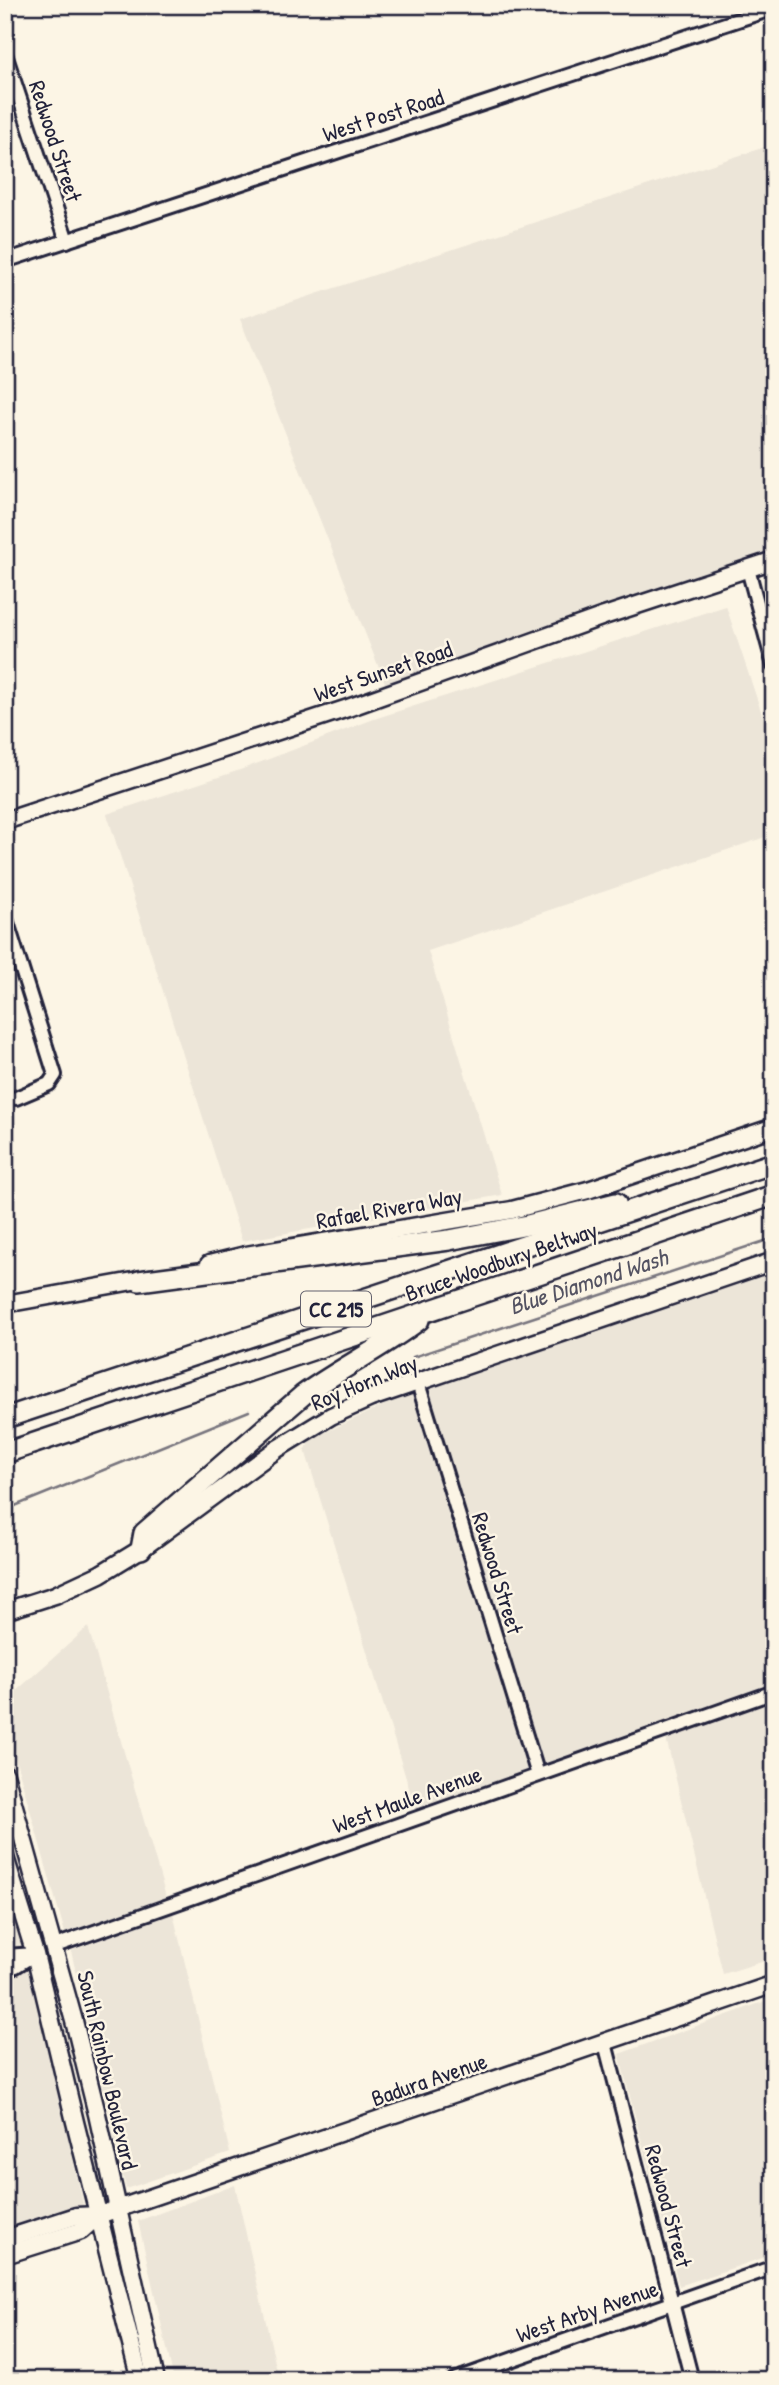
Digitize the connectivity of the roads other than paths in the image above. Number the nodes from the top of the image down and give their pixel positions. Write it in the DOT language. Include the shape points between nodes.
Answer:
graph roads {
  1 [pos="774,8"];
  2 [pos="5,54"];
  3 [pos="66,241"];
  4 [pos="5,261"];
  5 [pos="774,560"];
  6 [pos="747,569"];
  7 [pos="774,666"];
  8 [pos="5,821"];
  9 [pos="5,916"];
  10 [pos="16,1098"];
  11 [pos="774,1127"];
  12 [pos="774,1163"];
  13 [pos="774,1195"];
  14 [pos="666,1199"];
  15 [pos="774,1261"];
  16 [pos="139,1281"];
  17 [pos="5,1304"];
  18 [pos="434,1309"];
  19 [pos="418,1383"];
  20 [pos="5,1418"];
  21 [pos="5,1453"];
  22 [pos="141,1549"];
  23 [pos="5,1611"];
  24 [pos="774,1692"];
  25 [pos="5,1774"];
  26 [pos="538,1775"];
  27 [pos="5,1857"];
  28 [pos="17,1894"];
  29 [pos="55,1946"];
  30 [pos="35,1954"];
  31 [pos="5,1956"];
  32 [pos="5,1969"];
  33 [pos="774,1984"];
  34 [pos="68,1997"];
  35 [pos="604,2043"];
  36 [pos="117,2209"];
  37 [pos="99,2215"];
  38 [pos="5,2239"];
  39 [pos="5,2255"];
  40 [pos="774,2267"];
  41 [pos="673,2304"];
  42 [pos="140,2380"];
  43 [pos="156,2380"];
  44 [pos="454,2380"];
  45 [pos="692,2380"];
  1 -- 3 [label="street, West Post Road"];
  2 -- 3 [label="street, Redwood Street"];
  3 -- 4 [label="street, West Post Road"];
  5 -- 6 [label="main road, West Sunset Road"];
  6 -- 7 [label="street"];
  6 -- 8 [label="main road, West Sunset Road"];
  9 -- 10 [label="street" via="55,1075 49,1084"];
  11 -- 16 [label="main road, Rafael Rivera Way" via="588,1190 512,1210 246,1255"];
  12 -- 14 [label="highway, Bruce Woodbury Beltway / CC 215"];
  13 -- 18 [label="highway, Bruce Woodbury Beltway / CC 215"];
  14 -- 16 [label="highway" via="631,1200 449,1240"];
  14 -- 20 [label="highway, Bruce Woodbury Beltway / CC 215"];
  15 -- 19 [label="main road, Roy Horn Way"];
  16 -- 17 [label="main road, Rafael Rivera Way"];
  18 -- 21 [label="highway, Bruce Woodbury Beltway / CC 215"];
  18 -- 22 [label="highway" via="303,1395 144,1533"];
  19 -- 22 [label="main road, Roy Horn Way" via="371,1398 320,1423"];
  19 -- 26 [label="street, Redwood Street"];
  22 -- 23 [label="main road, Roy Horn Way" via="77,1585"];
  24 -- 26 [label="street, West Maule Avenue"];
  25 -- 29 [label="main road, South Rainbow Boulevard"];
  26 -- 29 [label="street, West Maule Avenue"];
  27 -- 28 [label="main road, South Rainbow Boulevard"];
  28 -- 29 [label="main road" via="43,1940"];
  28 -- 30 [label="main road, South Rainbow Boulevard"];
  29 -- 34 [label="main road, South Rainbow Boulevard"];
  30 -- 31 [label="street"];
  30 -- 32 [label="street"];
  30 -- 34 [label="main road" via="47,1956"];
  30 -- 37 [label="main road, South Rainbow Boulevard"];
  33 -- 35 [label="main road, Badura Avenue"];
  34 -- 36 [label="main road, South Rainbow Boulevard"];
  35 -- 36 [label="main road, Badura Avenue"];
  35 -- 41 [label="street, Redwood Street"];
  36 -- 37 [label="main road, Badura Avenue"];
  36 -- 43 [label="main road, South Rainbow Boulevard"];
  37 -- 38 [label="main road, Badura Avenue" via="76,2216"];
  37 -- 39 [label="main road, Badura Avenue" via="81,2231"];
  37 -- 42 [label="main road, South Rainbow Boulevard"];
  40 -- 41 [label="street, West Arby Avenue"];
  41 -- 44 [label="street, West Arby Avenue"];
  41 -- 45 [label="street, Redwood Street"];
}
